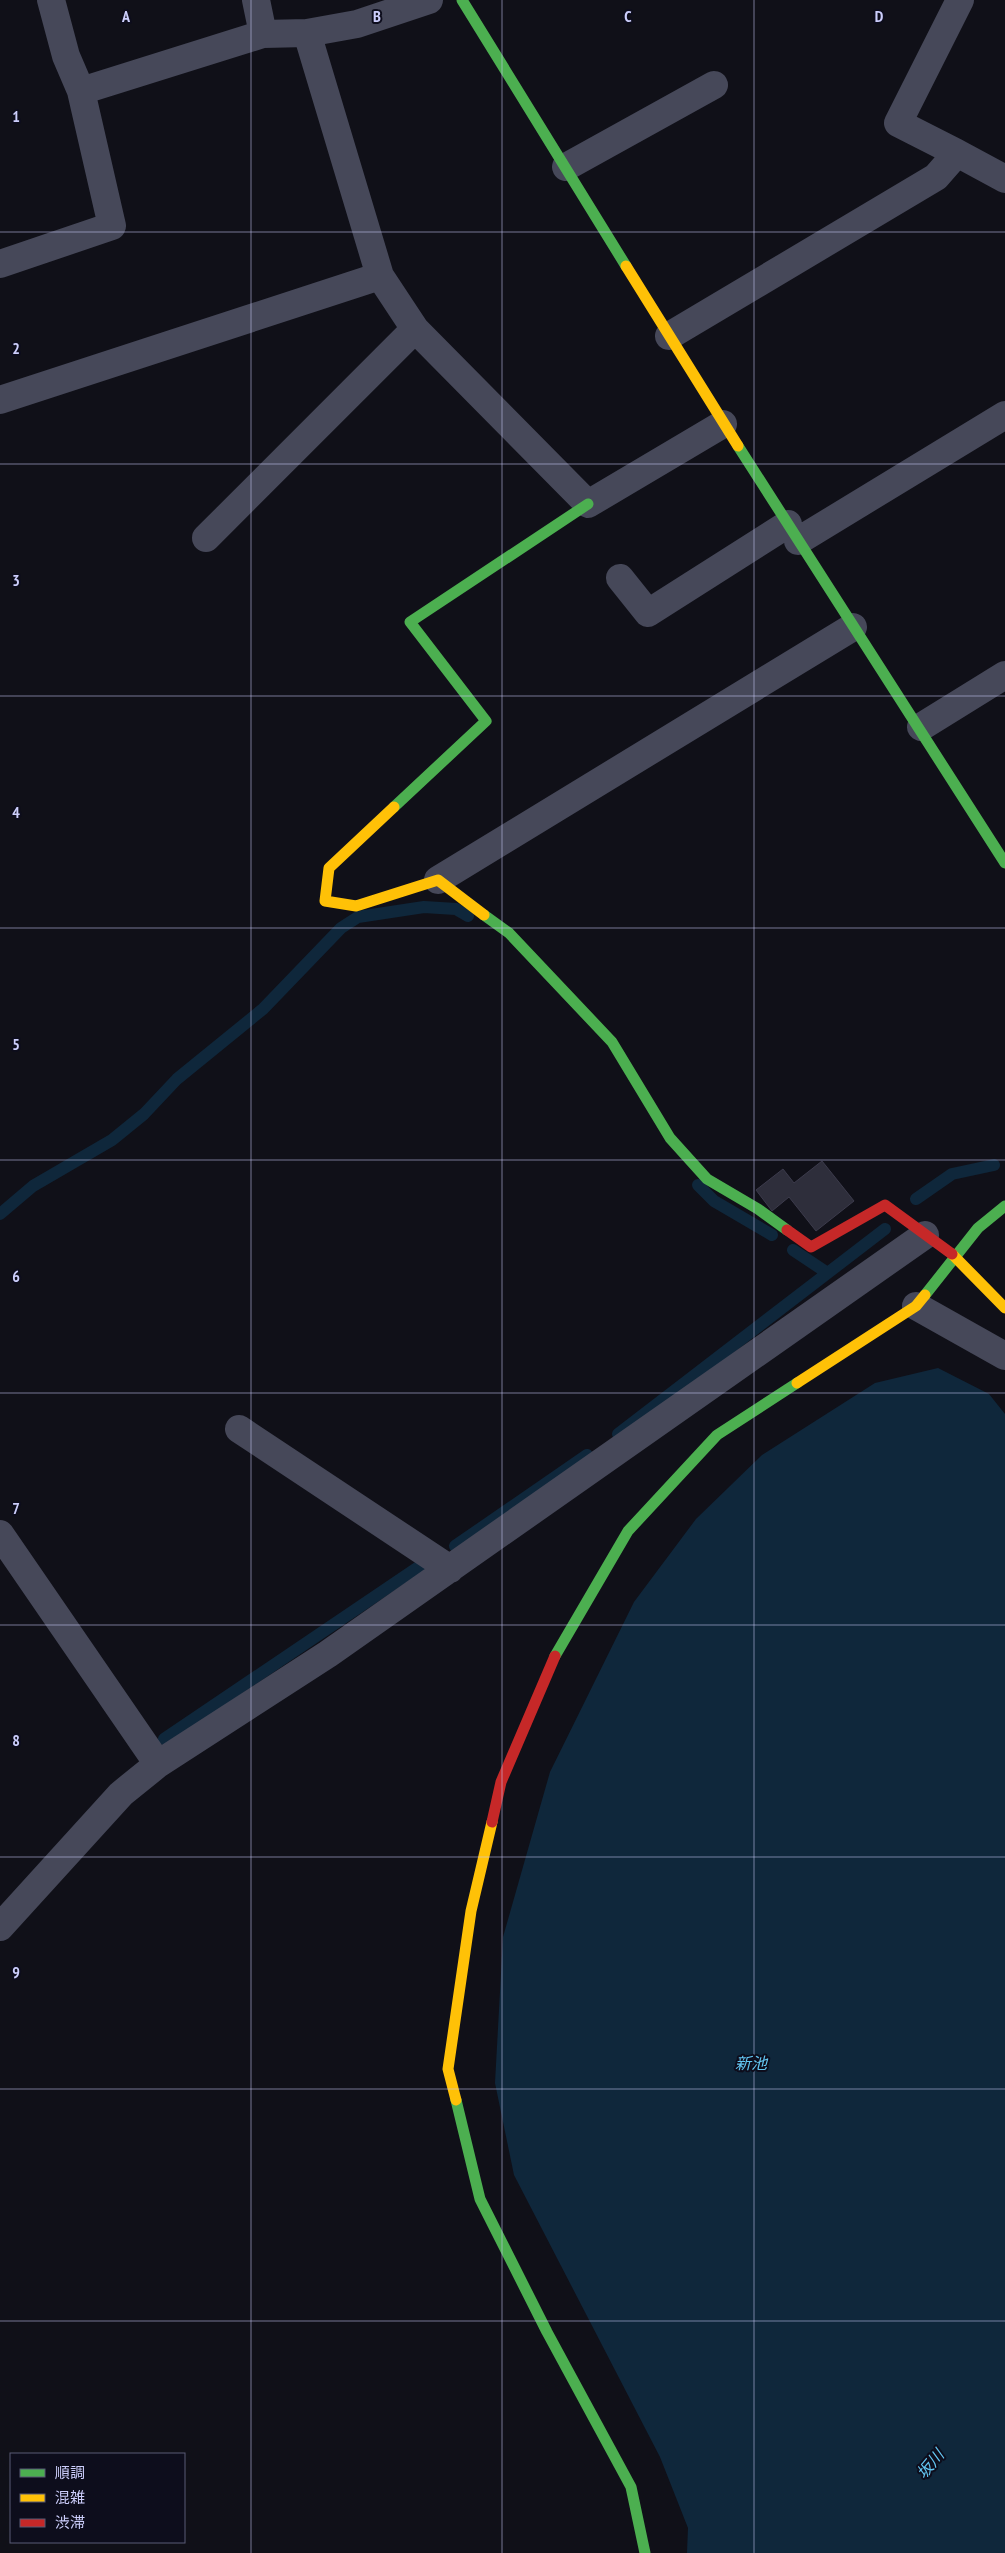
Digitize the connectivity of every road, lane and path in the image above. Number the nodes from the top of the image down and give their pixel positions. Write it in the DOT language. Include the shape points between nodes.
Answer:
graph roads {
  1 [pos="51,0"];
  2 [pos="256,0"];
  3 [pos="429,0"];
  4 [pos="462,0"];
  5 [pos="960,0"];
  6 [pos="308,33"];
  7 [pos="263,34"];
  8 [pos="714,85"];
  9 [pos="81,91"];
  10 [pos="956,153"];
  11 [pos="566,167"];
  12 [pos="1005,179"];
  13 [pos="0,264"];
  14 [pos="380,276"];
  15 [pos="415,328"];
  16 [pos="669,336"];
  17 [pos="0,400"];
  18 [pos="1005,416"];
  19 [pos="723,424"];
  20 [pos="588,504"];
  21 [pos="793,532"];
  22 [pos="206,538"];
  23 [pos="620,578"];
  24 [pos="853,627"];
  25 [pos="1005,675"];
  26 [pos="921,727"];
  27 [pos="1005,863"];
  28 [pos="438,880"];
  29 [pos="1005,1206"];
  30 [pos="925,1235"];
  31 [pos="954,1256"];
  32 [pos="916,1306"];
  33 [pos="1005,1308"];
  34 [pos="1005,1356"];
  35 [pos="239,1429"];
  36 [pos="0,1534"];
  37 [pos="450,1569"];
  38 [pos="158,1764"];
  39 [pos="0,1927"];
  40 [pos="645,2553"];
  1 -- 9 [label="street" via="66,56"];
  2 -- 7 [label="street"];
  3 -- 6 [label="street" via="357,24"];
  4 -- 11 [label="street"];
  5 -- 10 [label="street" via="898,123"];
  6 -- 7 [label="street"];
  6 -- 14 [label="street"];
  7 -- 9 [label="street"];
  8 -- 11 [label="street"];
  9 -- 13 [label="street" via="112,226"];
  10 -- 12 [label="street"];
  10 -- 16 [label="street" via="936,176"];
  11 -- 16 [label="street"];
  14 -- 15 [label="street"];
  14 -- 17 [label="street"];
  15 -- 20 [label="street"];
  15 -- 22 [label="street"];
  16 -- 19 [label="street"];
  18 -- 21 [label="street"];
  19 -- 20 [label="street"];
  19 -- 21 [label="street"];
  20 -- 28 [label="street" via="410,622 486,721 329,868 325,901 356,906"];
  21 -- 23 [label="street" via="648,613"];
  21 -- 24 [label="street"];
  24 -- 26 [label="street"];
  24 -- 28 [label="street"];
  25 -- 26 [label="street"];
  26 -- 27 [label="street"];
  28 -- 30 [label="street" via="508,933 612,1042 670,1138 707,1179 758,1209 811,1247 885,1205"];
  29 -- 31 [label="street" via="978,1228"];
  30 -- 31 [label="street"];
  30 -- 37 [label="street"];
  31 -- 32 [label="street"];
  31 -- 33 [label="street"];
  32 -- 34 [label="street"];
  32 -- 40 [label="street" via="717,1435 628,1531 558,1649 500,1782 471,1911 448,2069 480,2199 547,2332 632,2487"];
  35 -- 37 [label="street"];
  36 -- 38 [label="street"];
  37 -- 38 [label="street" via="328,1654"];
  38 -- 39 [label="street" via="121,1794"];
}
